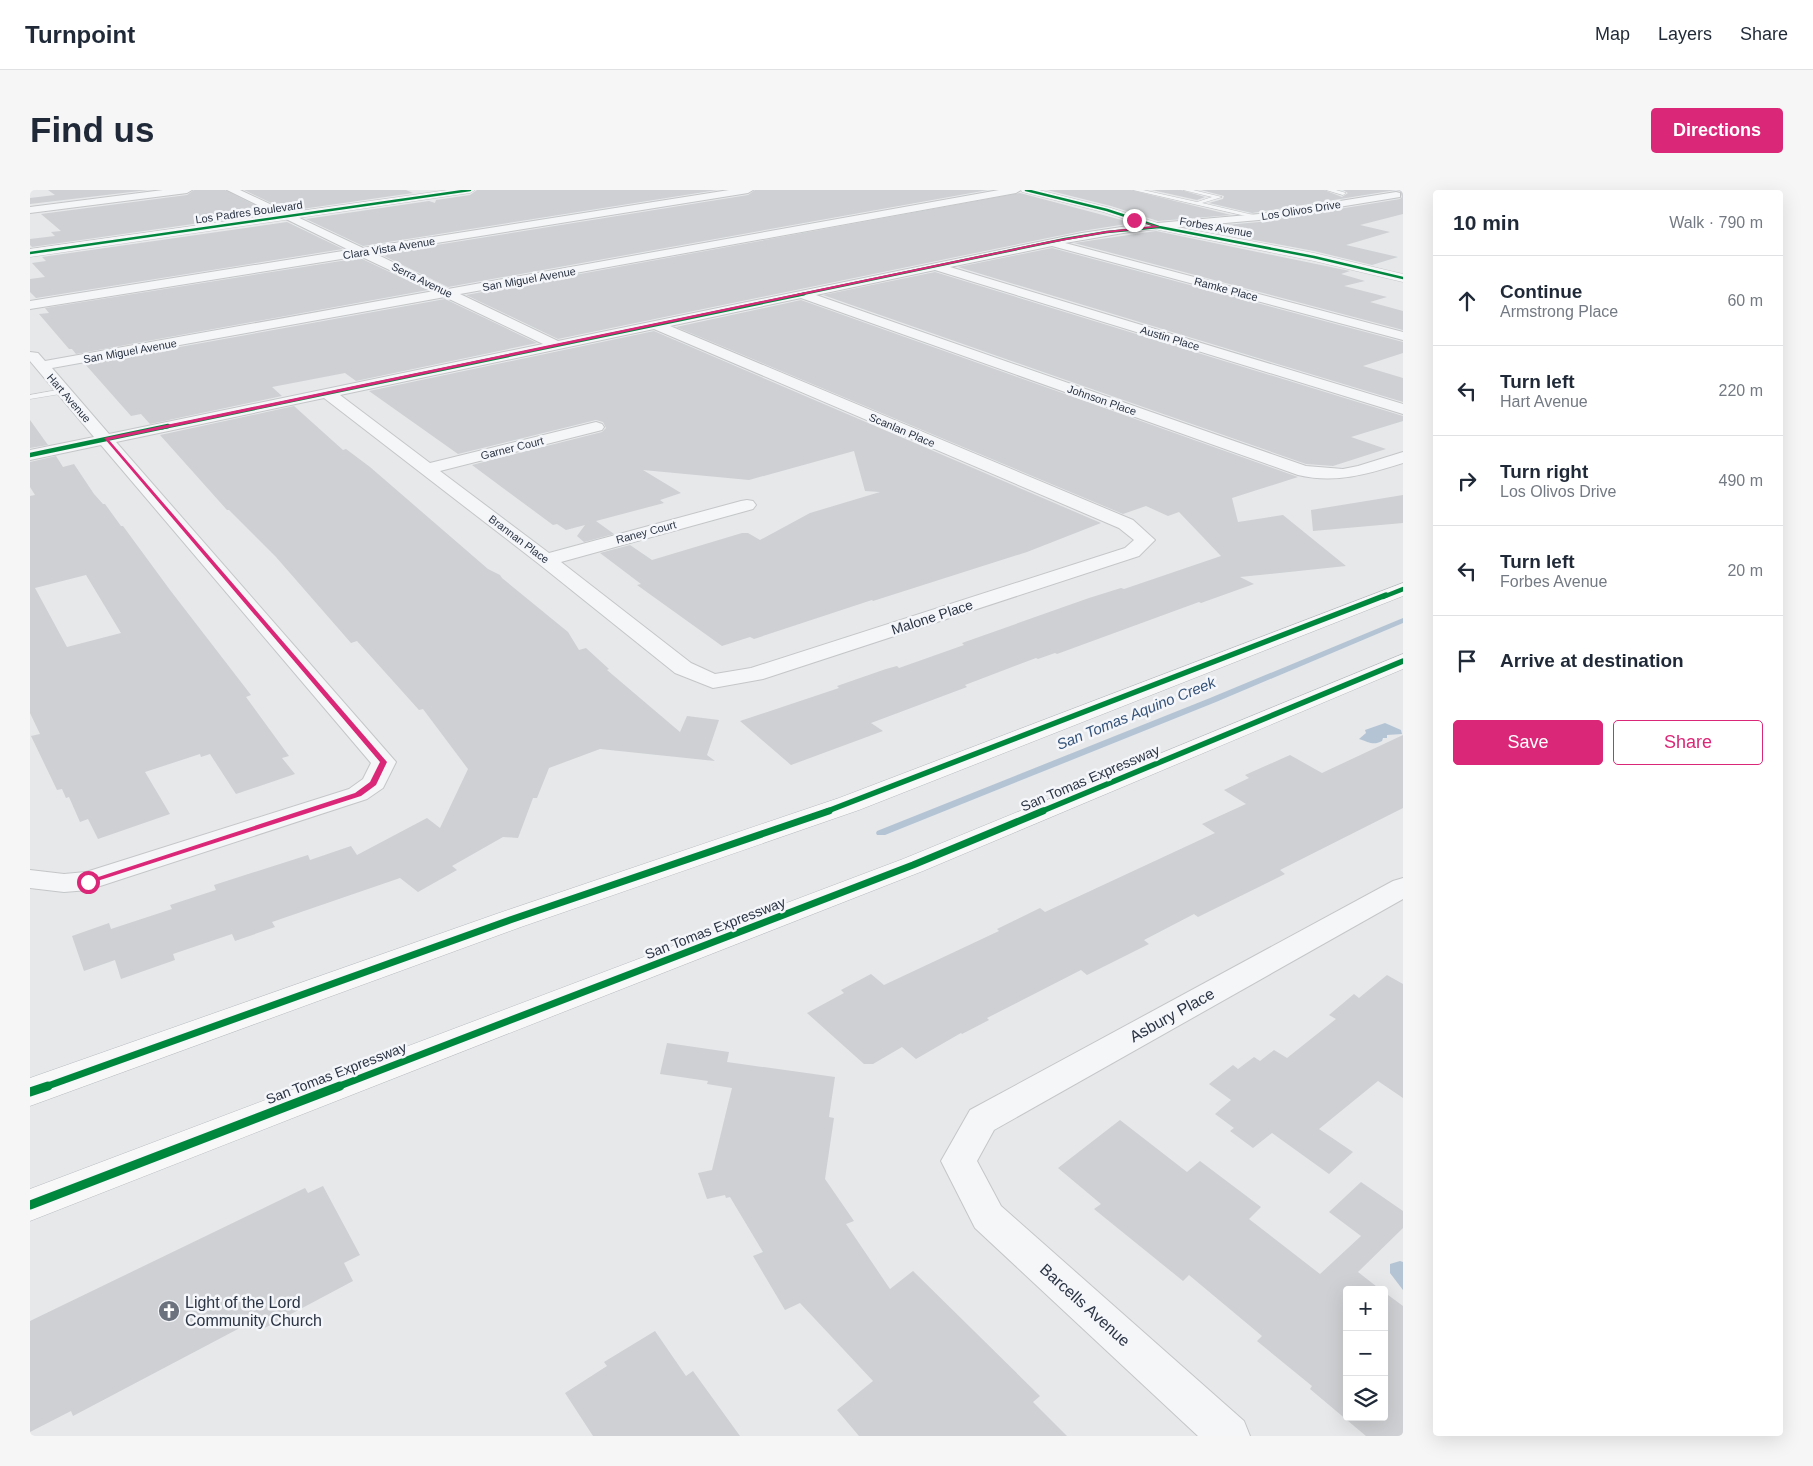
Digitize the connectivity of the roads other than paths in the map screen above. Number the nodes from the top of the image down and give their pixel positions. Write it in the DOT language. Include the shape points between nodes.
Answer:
graph roads {
  1 [pos="187,190"];
  2 [pos="232,190"];
  3 [pos="470,190"];
  4 [pos="748,190"];
  5 [pos="1016,190"];
  6 [pos="1026,190"];
  7 [pos="1136,190"];
  8 [pos="1186,190"];
  9 [pos="1329,190"];
  10 [pos="1343,193"];
  11 [pos="1396,195"];
  12 [pos="1196,203"];
  13 [pos="30,210"];
  14 [pos="288,216"];
  15 [pos="1259,217"];
  16 [pos="1159,227"];
  17 [pos="1050,242"];
  18 [pos="364,252"];
  19 [pos="30,253"];
  20 [pos="938,267"];
  21 [pos="1403,278"];
  22 [pos="450,294"];
  23 [pos="803,295"];
  24 [pos="30,305"];
  25 [pos="656,325"];
  26 [pos="1403,336"];
  27 [pos="558,346"];
  28 [pos="36,359"];
  29 [pos="63,391"];
  30 [pos="327,394"];
  31 [pos="30,397"];
  32 [pos="1403,409"];
  33 [pos="596,427"];
  34 [pos="106,440"];
  35 [pos="30,455"];
  36 [pos="1403,458"];
  37 [pos="428,469"];
  38 [pos="747,505"];
  39 [pos="1145,540"];
  40 [pos="546,560"];
  41 [pos="1403,589"];
  42 [pos="1403,661"];
  43 [pos="714,681"];
  44 [pos="30,879"];
  45 [pos="1403,887"];
  46 [pos="64,1080"];
  47 [pos="30,1084"];
  48 [pos="30,1092"];
  49 [pos="959,1161"];
  50 [pos="30,1205"];
  51 [pos="1229,1436"];
  1 -- 13 [label="street"];
  2 -- 14 [label="street, Serra Avenue"];
  3 -- 14 [label="street, Los Padres Boulevard"];
  4 -- 18 [label="street, Clara Vista Avenue"];
  5 -- 22 [label="street, San Miguel Avenue"];
  6 -- 16 [label="street, Forbes Avenue" via="1108,210"];
  7 -- 12 [label="lane"];
  8 -- 12 [label="lane" via="1219,197"];
  9 -- 10 [label="lane"];
  11 -- 15 [label="street, Los Olivos Drive"];
  12 -- 15 [label="lane"];
  14 -- 18 [label="street, Serra Avenue"];
  14 -- 19 [label="street, Los Padres Boulevard"];
  15 -- 16 [label="street, Los Olivos Drive"];
  16 -- 17 [label="street, Los Olivos Drive"];
  16 -- 21 [label="street, Forbes Avenue"];
  17 -- 20 [label="street, Los Olivos Drive"];
  17 -- 26 [label="street, Ramke Place"];
  18 -- 22 [label="street, Serra Avenue"];
  18 -- 24 [label="street, Clara Vista Avenue"];
  20 -- 23 [label="street, Los Olivos Drive"];
  20 -- 32 [label="street, Austin Place"];
  22 -- 27 [label="street, Serra Avenue"];
  22 -- 28 [label="street, San Miguel Avenue"];
  23 -- 25 [label="street, Los Olivos Drive"];
  23 -- 36 [label="street, Johnson Place" via="1304,471 1343,474"];
  25 -- 27 [label="street, Los Olivos Drive"];
  25 -- 39 [label="street, Scanlan Place" via="1126,524"];
  27 -- 30 [label="street, Los Olivos Drive"];
  28 -- 29 [label="street, Hart Avenue"];
  29 -- 31 [label="lane"];
  29 -- 34 [label="street, Hart Avenue"];
  30 -- 34 [label="street, Los Olivos Drive"];
  30 -- 37 [label="street, Brannan Place"];
  33 -- 37 [label="street, Garner Court"];
  34 -- 35 [label="street, Los Olivos Drive"];
  34 -- 44 [label="street, Hart Avenue" via="384,762 374,783 358,794 88,882"];
  37 -- 40 [label="street, Brannan Place"];
  38 -- 40 [label="street, Raney Court"];
  39 -- 43 [label="street, Malone Place" via="1132,552 756,674"];
  40 -- 43 [label="street, Brannan Place" via="684,668"];
  41 -- 46 [label="highway" via="849,804 510,920"];
  42 -- 50 [label="highway, San Tomas Expressway" via="913,865"];
  45 -- 49 [label="street, Asbury Place" via="982,1120"];
  46 -- 47 [label="highway"];
  46 -- 48 [label="highway"];
  49 -- 51 [label="street, Barcells Avenue" via="988,1217"];
}
